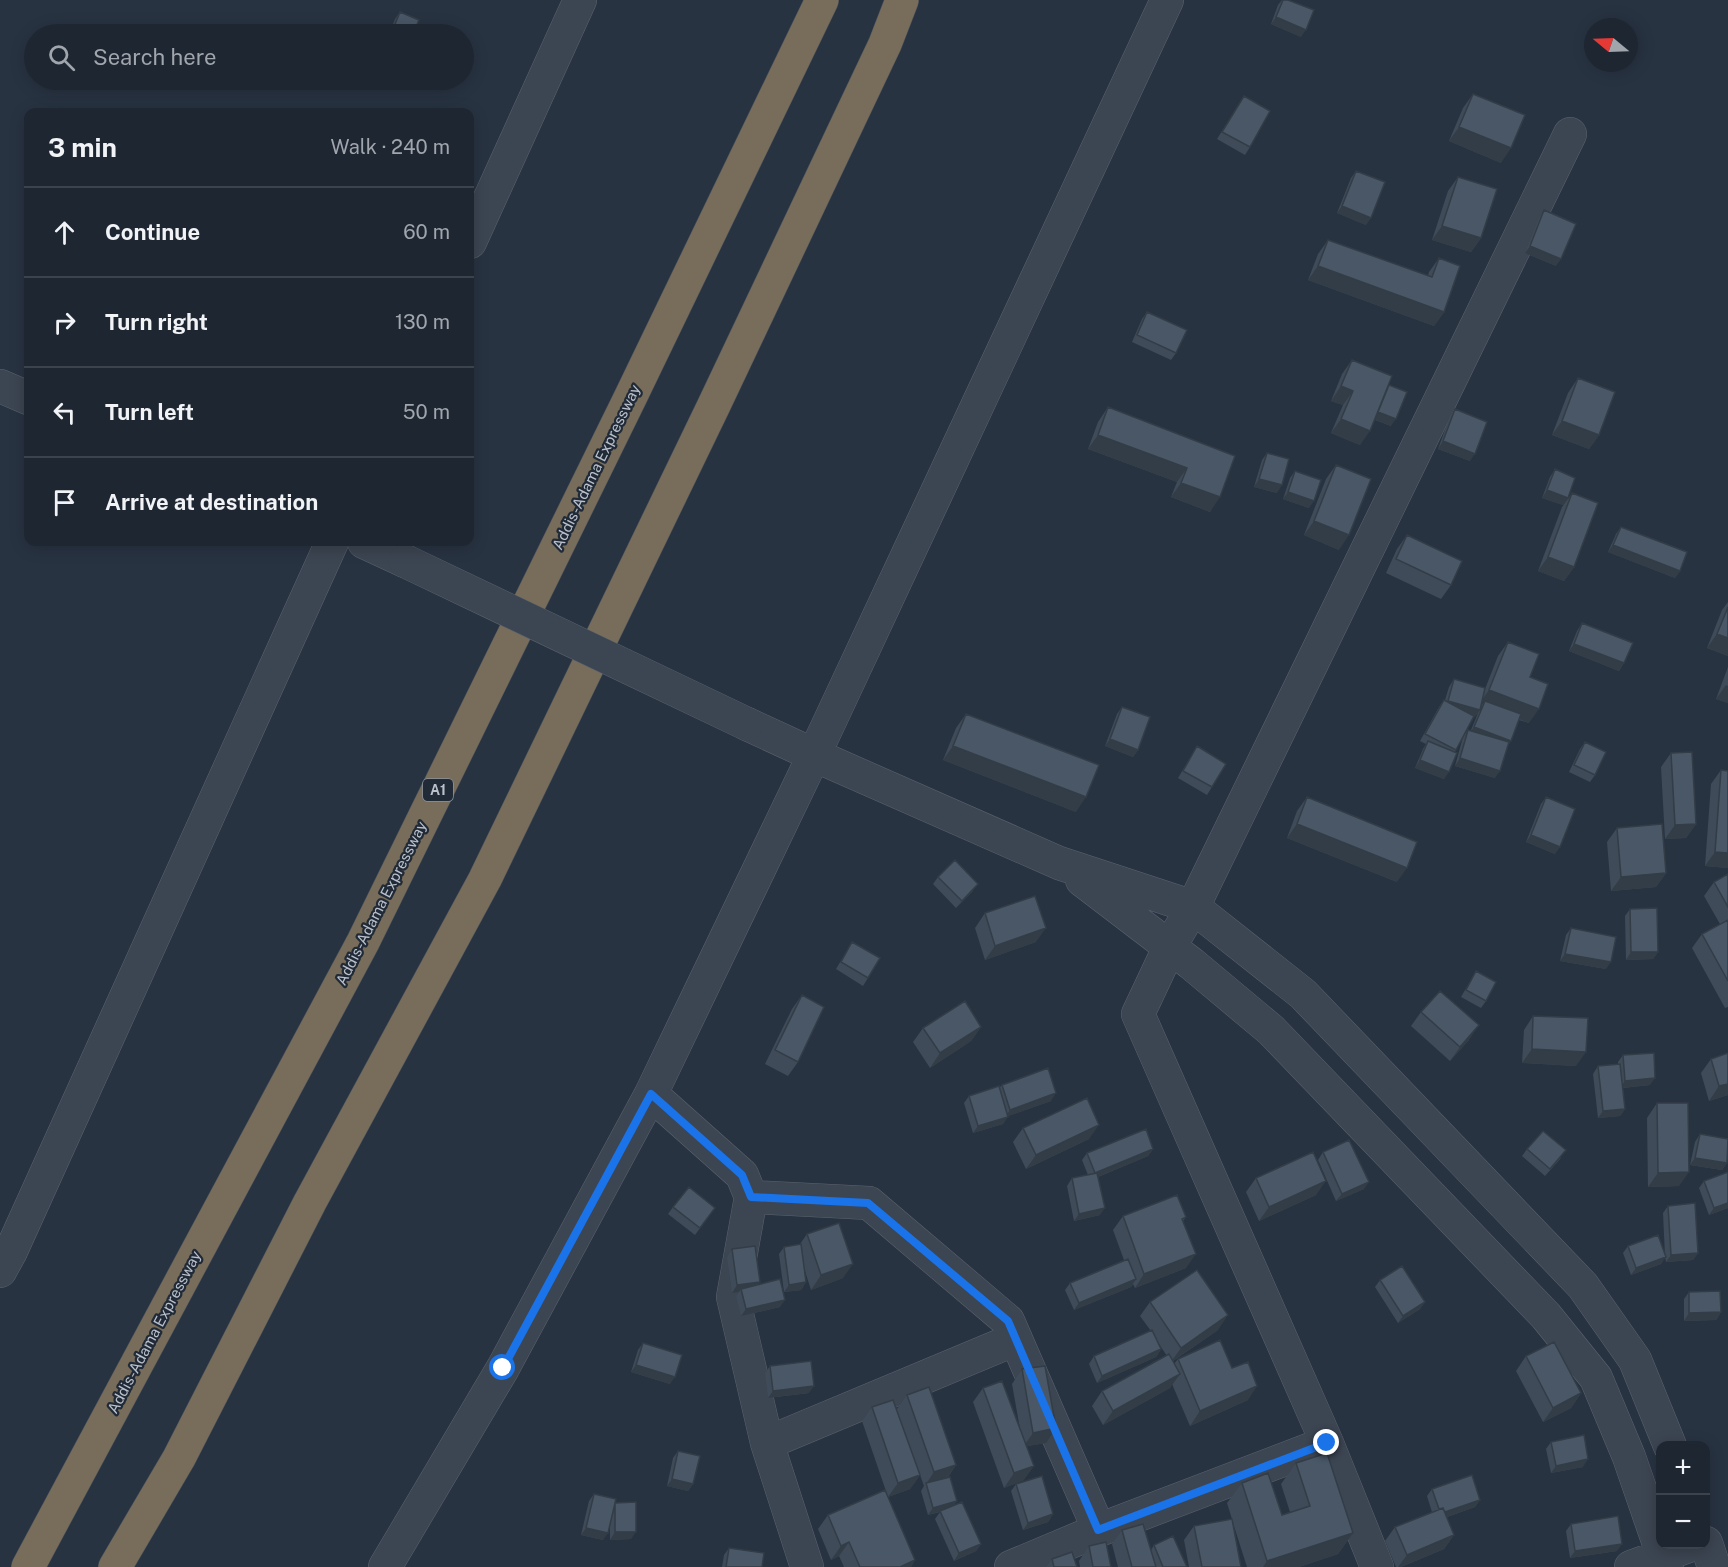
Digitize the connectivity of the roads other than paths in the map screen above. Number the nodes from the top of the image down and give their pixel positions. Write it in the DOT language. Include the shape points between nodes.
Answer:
graph roads {
  1 [pos="580,0"];
  2 [pos="822,0"];
  3 [pos="902,0"];
  4 [pos="1167,0"];
  5 [pos="1570,134"];
  6 [pos="474,233"];
  7 [pos="0,386"];
  8 [pos="24,396"];
  9 [pos="330,546"];
  10 [pos="373,546"];
  11 [pos="814,756"];
  12 [pos="1059,863"];
  13 [pos="1193,907"];
  14 [pos="1170,946"];
  15 [pos="651,1094"];
  16 [pos="751,1197"];
  17 [pos="0,1271"];
  18 [pos="1016,1339"];
  19 [pos="1668,1441"];
  20 [pos="766,1443"];
  21 [pos="1327,1443"];
  22 [pos="1098,1530"];
  23 [pos="1728,1532"];
  24 [pos="1710,1540"];
  25 [pos="1687,1549"];
  26 [pos="1708,1549"];
  27 [pos="1665,1561"];
  28 [pos="27,1567"];
  29 [pos="115,1567"];
  30 [pos="385,1567"];
  31 [pos="807,1567"];
  32 [pos="1011,1567"];
  33 [pos="1377,1567"];
  34 [pos="1632,1567"];
  35 [pos="1714,1567"];
  1 -- 6 [label="street"];
  2 -- 28 [label="highway, Addis-Adama Expressway / A1" via="363,942"];
  3 -- 29 [label="highway" via="885,44 714,405 485,879 310,1202 178,1458"];
  4 -- 11 [label="street"];
  5 -- 13 [label="street"];
  7 -- 8 [label="street"];
  9 -- 17 [label="street"];
  10 -- 11 [label="street, bridge"];
  11 -- 12 [label="street"];
  11 -- 15 [label="street"];
  12 -- 13 [label="street"];
  12 -- 14 [label="street"];
  13 -- 14 [label="street"];
  13 -- 19 [label="street" via="1303,994 1583,1286 1635,1360"];
  14 -- 21 [label="street" via="1138,1014"];
  14 -- 27 [label="street" via="1271,1030 1553,1324 1596,1378 1629,1457"];
  15 -- 16 [label="street" via="742,1175"];
  15 -- 30 [label="street" via="503,1368"];
  16 -- 18 [label="street" via="868,1203 1008,1321"];
  16 -- 20 [label="street" via="732,1297"];
  18 -- 20 [label="street"];
  18 -- 22 [label="street"];
  20 -- 31 [label="street"];
  21 -- 22 [label="street"];
  21 -- 33 [label="street"];
  22 -- 32 [label="street"];
  23 -- 24 [label="street"];
  25 -- 27 [label="street"];
  26 -- 35 [label="street"];
  27 -- 34 [label="street"];
}
